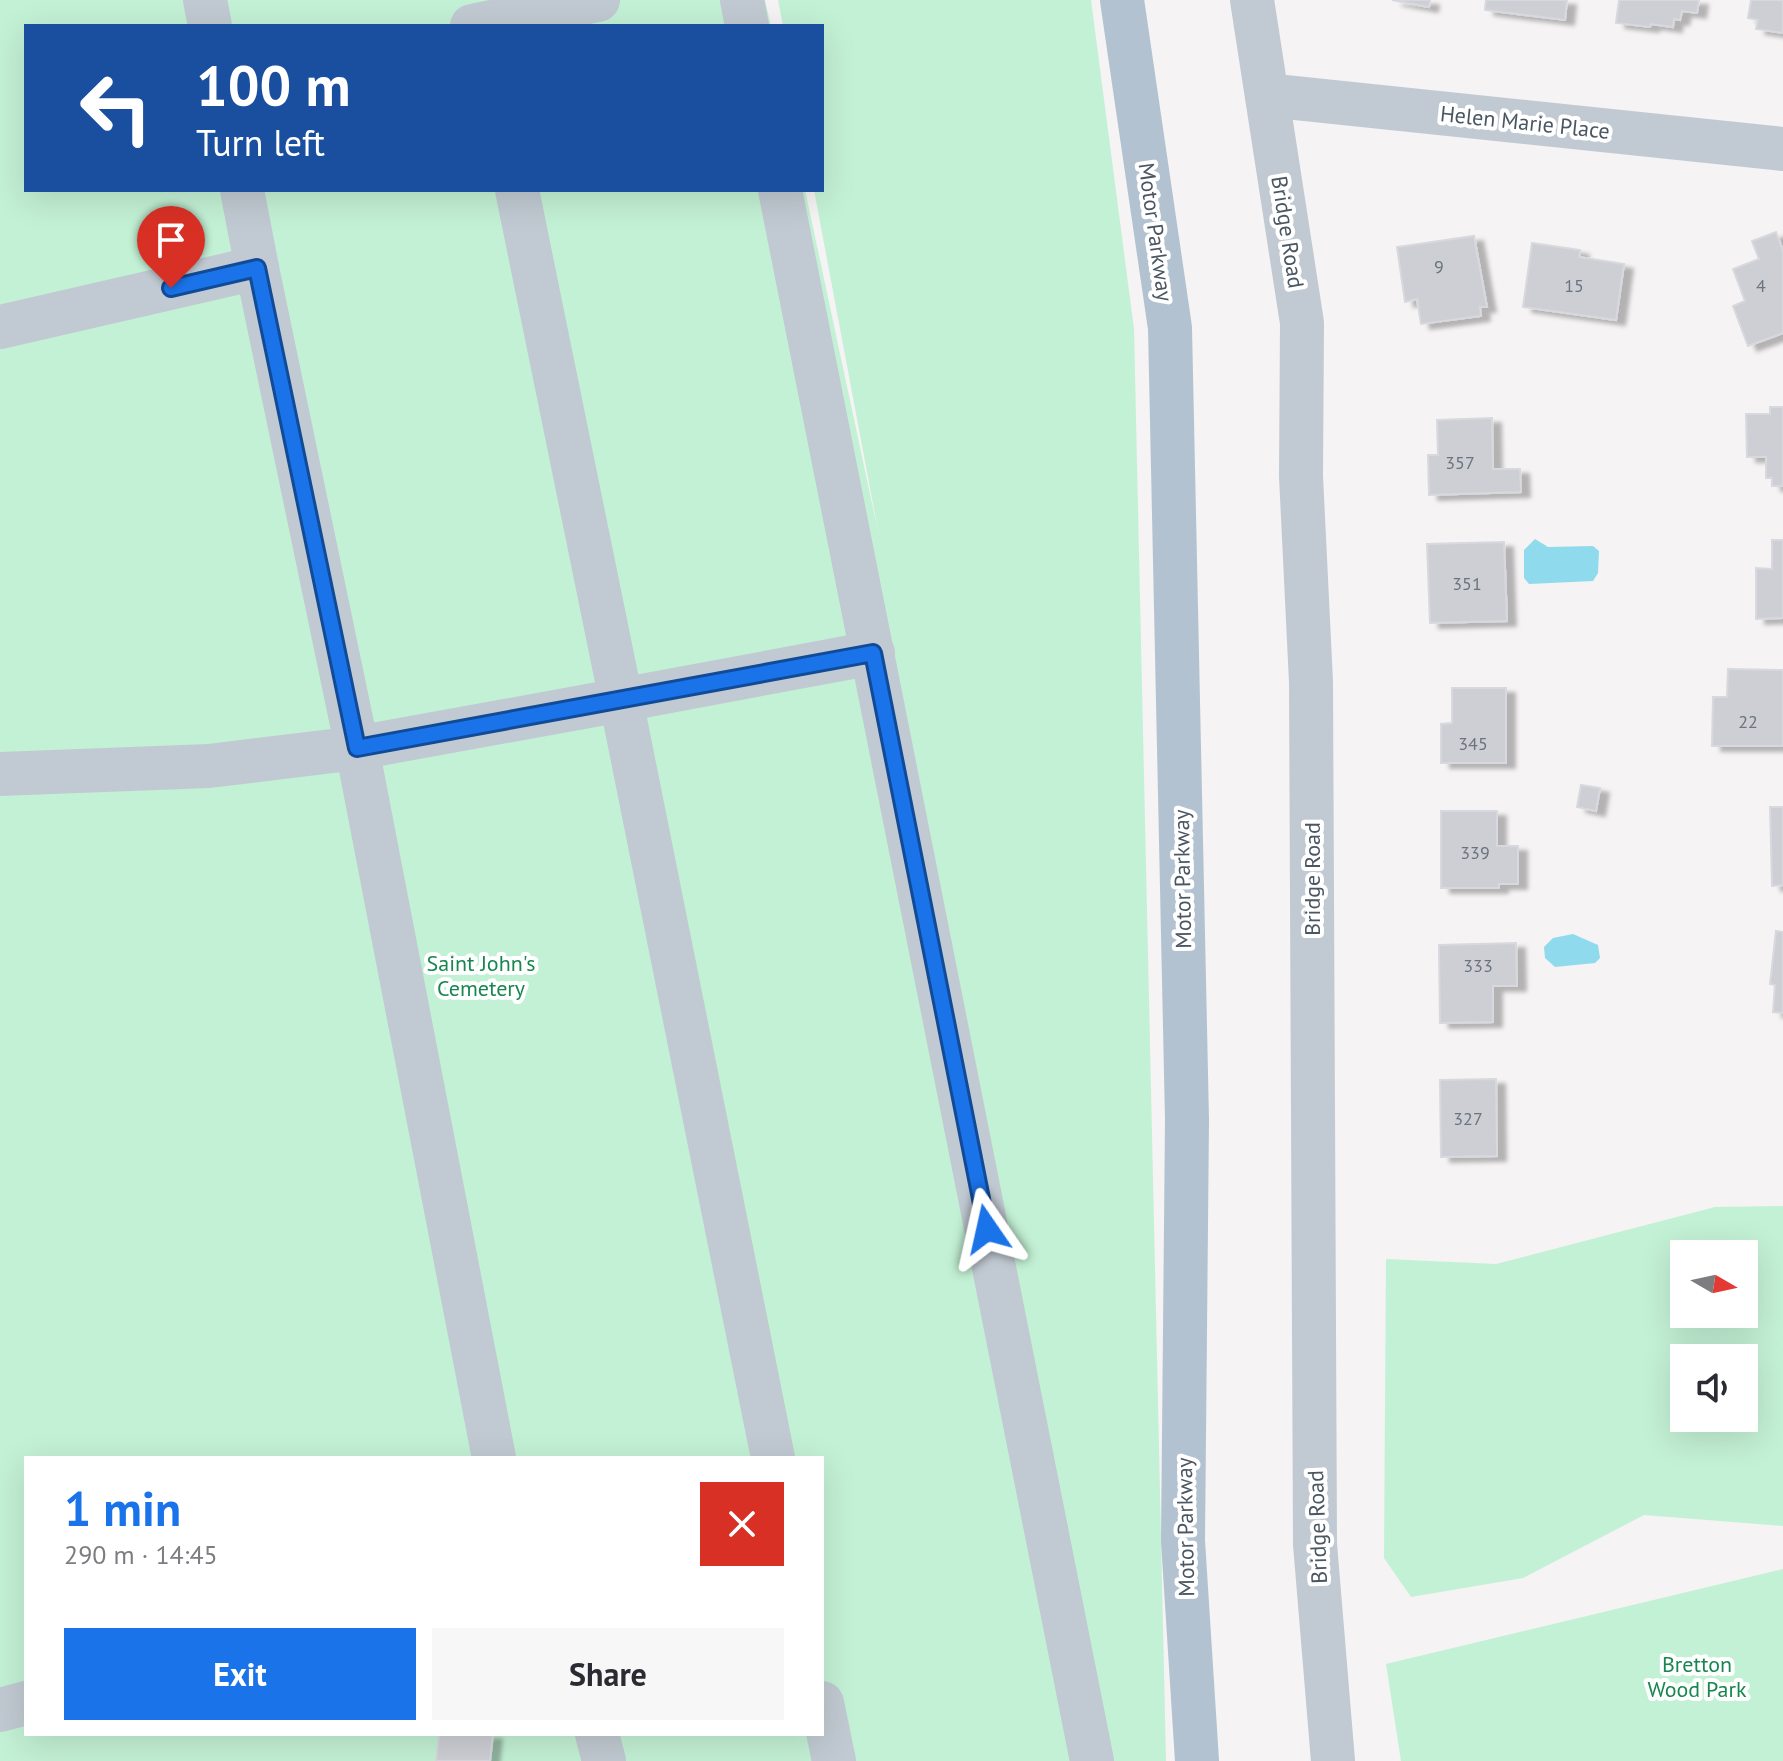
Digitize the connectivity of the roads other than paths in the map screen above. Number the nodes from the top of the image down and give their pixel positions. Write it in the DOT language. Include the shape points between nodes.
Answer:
graph roads {
  1 [pos="205,0"];
  2 [pos="598,0"];
  3 [pos="742,0"];
  4 [pos="1122,0"];
  5 [pos="1252,0"];
  6 [pos="479,19"];
  7 [pos="210,24"];
  8 [pos="747,24"];
  9 [pos="1267,95"];
  10 [pos="1783,149"];
  11 [pos="242,192"];
  12 [pos="517,192"];
  13 [pos="780,192"];
  14 [pos="257,268"];
  15 [pos="0,327"];
  16 [pos="873,653"];
  17 [pos="621,700"];
  18 [pos="357,748"];
  19 [pos="0,774"];
  20 [pos="494,1456"];
  21 [pos="773,1456"];
  22 [pos="24,1704"];
  23 [pos="0,1710"];
  24 [pos="824,1713"];
  25 [pos="598,1736"];
  26 [pos="604,1761"];
  27 [pos="834,1761"];
  28 [pos="1092,1761"];
  29 [pos="1197,1761"];
  30 [pos="1333,1761"];
  1 -- 7 [label="street"];
  2 -- 6 [label="street"];
  3 -- 8 [label="street"];
  4 -- 29 [label="main road, Motor Parkway" via="1170,328 1187,1120 1183,1541"];
  5 -- 9 [label="street, Bridge Road"];
  9 -- 10 [label="street, Helen Marie Place"];
  9 -- 30 [label="street, Bridge Road" via="1302,323 1301,476 1311,698 1315,1544"];
  11 -- 14 [label="street"];
  12 -- 17 [label="street"];
  13 -- 16 [label="street"];
  14 -- 15 [label="street"];
  14 -- 18 [label="street"];
  16 -- 17 [label="street"];
  16 -- 28 [label="street"];
  17 -- 18 [label="street"];
  17 -- 21 [label="street"];
  18 -- 19 [label="street" via="209,766"];
  18 -- 20 [label="street"];
  22 -- 23 [label="street"];
  24 -- 27 [label="street"];
  25 -- 26 [label="street"];
}
